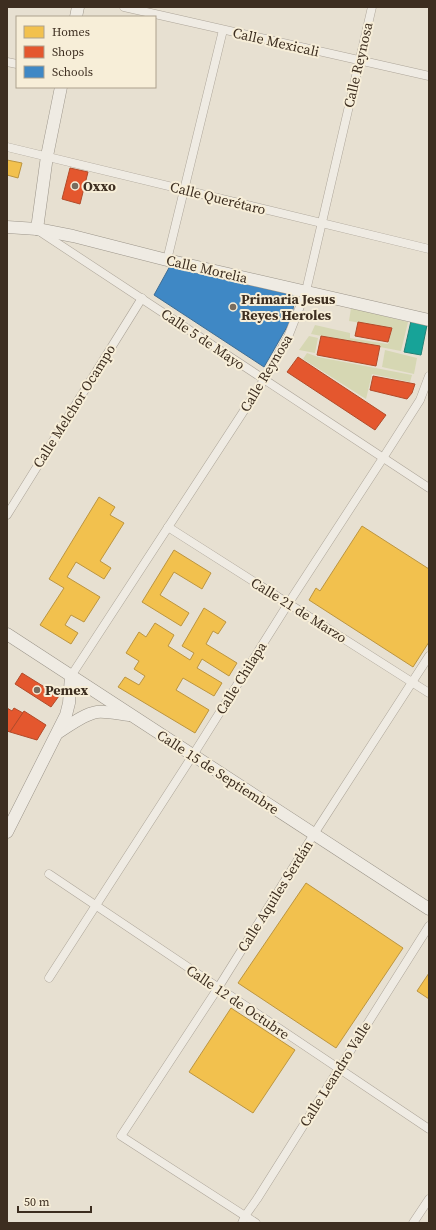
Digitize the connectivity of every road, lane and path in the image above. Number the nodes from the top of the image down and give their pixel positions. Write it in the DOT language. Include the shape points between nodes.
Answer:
graph roads {
  1 [pos="124,7"];
  2 [pos="372,7"];
  3 [pos="223,30"];
  4 [pos="359,61"];
  5 [pos="429,76"];
  6 [pos="61,88"];
  7 [pos="7,147"];
  8 [pos="47,156"];
  9 [pos="185,190"];
  10 [pos="322,223"];
  11 [pos="7,228"];
  12 [pos="37,229"];
  13 [pos="429,249"];
  14 [pos="167,260"];
  15 [pos="306,291"];
  16 [pos="142,298"];
  17 [pos="429,320"];
  18 [pos="429,376"];
  19 [pos="264,380"];
  20 [pos="383,458"];
  21 [pos="429,488"];
  22 [pos="7,515"];
  23 [pos="168,528"];
  24 [pos="288,604"];
  25 [pos="7,634"];
  26 [pos="429,656"];
  27 [pos="71,676"];
  28 [pos="413,683"];
  29 [pos="429,693"];
  30 [pos="133,716"];
  31 [pos="59,732"];
  32 [pos="193,755"];
  33 [pos="7,832"];
  34 [pos="314,834"];
  35 [pos="48,874"];
  36 [pos="95,906"];
  37 [pos="429,910"];
  38 [pos="429,926"];
  39 [pos="49,978"];
  40 [pos="218,988"];
  41 [pos="338,1069"];
  42 [pos="429,1129"];
  43 [pos="429,1198"];
  44 [pos="243,1220"];
  45 [pos="256,1223"];
  46 [pos="413,1223"];
  1 -- 3 [label="street, Calle Mexicali"];
  2 -- 4 [label="street, Calle Reynosa"];
  3 -- 4 [label="street, Calle Mexicali"];
  3 -- 9 [label="street"];
  4 -- 5 [label="street, Calle Mexicali"];
  4 -- 10 [label="street, Calle Reynosa"];
  6 -- 8 [label="street"];
  7 -- 8 [label="street, Calle Querétaro"];
  8 -- 9 [label="street, Calle Querétaro"];
  8 -- 12 [label="street"];
  9 -- 10 [label="street, Calle Querétaro"];
  9 -- 14 [label="street"];
  10 -- 13 [label="street, Calle Querétaro"];
  10 -- 15 [label="street, Calle Reynosa"];
  11 -- 12 [label="street, Calle Morelia"];
  12 -- 14 [label="street, Calle Morelia"];
  12 -- 16 [label="street, Calle 5 de Mayo"];
  14 -- 15 [label="street, Calle Morelia"];
  15 -- 17 [label="street, Calle Morelia"];
  15 -- 19 [label="street, Calle Reynosa" via="288,338"];
  16 -- 19 [label="street, Calle 5 de Mayo"];
  16 -- 22 [label="street, Calle Melchor Ocampo"];
  18 -- 20 [label="street, Calle Chilapa" via="420,400"];
  19 -- 20 [label="street, Calle 5 de Mayo"];
  19 -- 23 [label="street, Calle Reynosa"];
  20 -- 21 [label="street, Calle 5 de Mayo"];
  20 -- 24 [label="street, Calle Chilapa"];
  23 -- 24 [label="street, Calle 21 de Marzo"];
  23 -- 27 [label="street, Calle Reynosa"];
  24 -- 28 [label="street, Calle 21 de Marzo"];
  24 -- 32 [label="street, Calle Chilapa"];
  25 -- 27 [label="street, Calle 15 de Septiembre"];
  26 -- 28 [label="street, Calle Aquiles Serdán"];
  27 -- 30 [label="street, Calle 15 de Septiembre"];
  27 -- 31 [label="street" via="69,704"];
  28 -- 29 [label="street, Calle 21 de Marzo"];
  28 -- 34 [label="street, Calle Aquiles Serdán"];
  30 -- 31 [label="street" via="96,712"];
  30 -- 32 [label="street, Calle 15 de Septiembre"];
  31 -- 33 [label="street"];
  32 -- 34 [label="street, Calle 15 de Septiembre"];
  32 -- 36 [label="street, Calle Chilapa"];
  34 -- 37 [label="street, Calle 15 de Septiembre"];
  34 -- 40 [label="street, Calle Aquiles Serdán"];
  35 -- 36 [label="street, Calle 12 de Octubre"];
  36 -- 39 [label="street, Calle Chilapa"];
  36 -- 40 [label="street, Calle 12 de Octubre"];
  38 -- 41 [label="street, Calle Leandro Valle"];
  40 -- 41 [label="street, Calle 12 de Octubre"];
  40 -- 44 [label="street, Calle Aquiles Serdán" via="121,1136"];
  41 -- 42 [label="street, Calle 12 de Octubre"];
  41 -- 44 [label="street, Calle Leandro Valle"];
  43 -- 46 [label="street"];
  44 -- 45 [label="street"];
}
